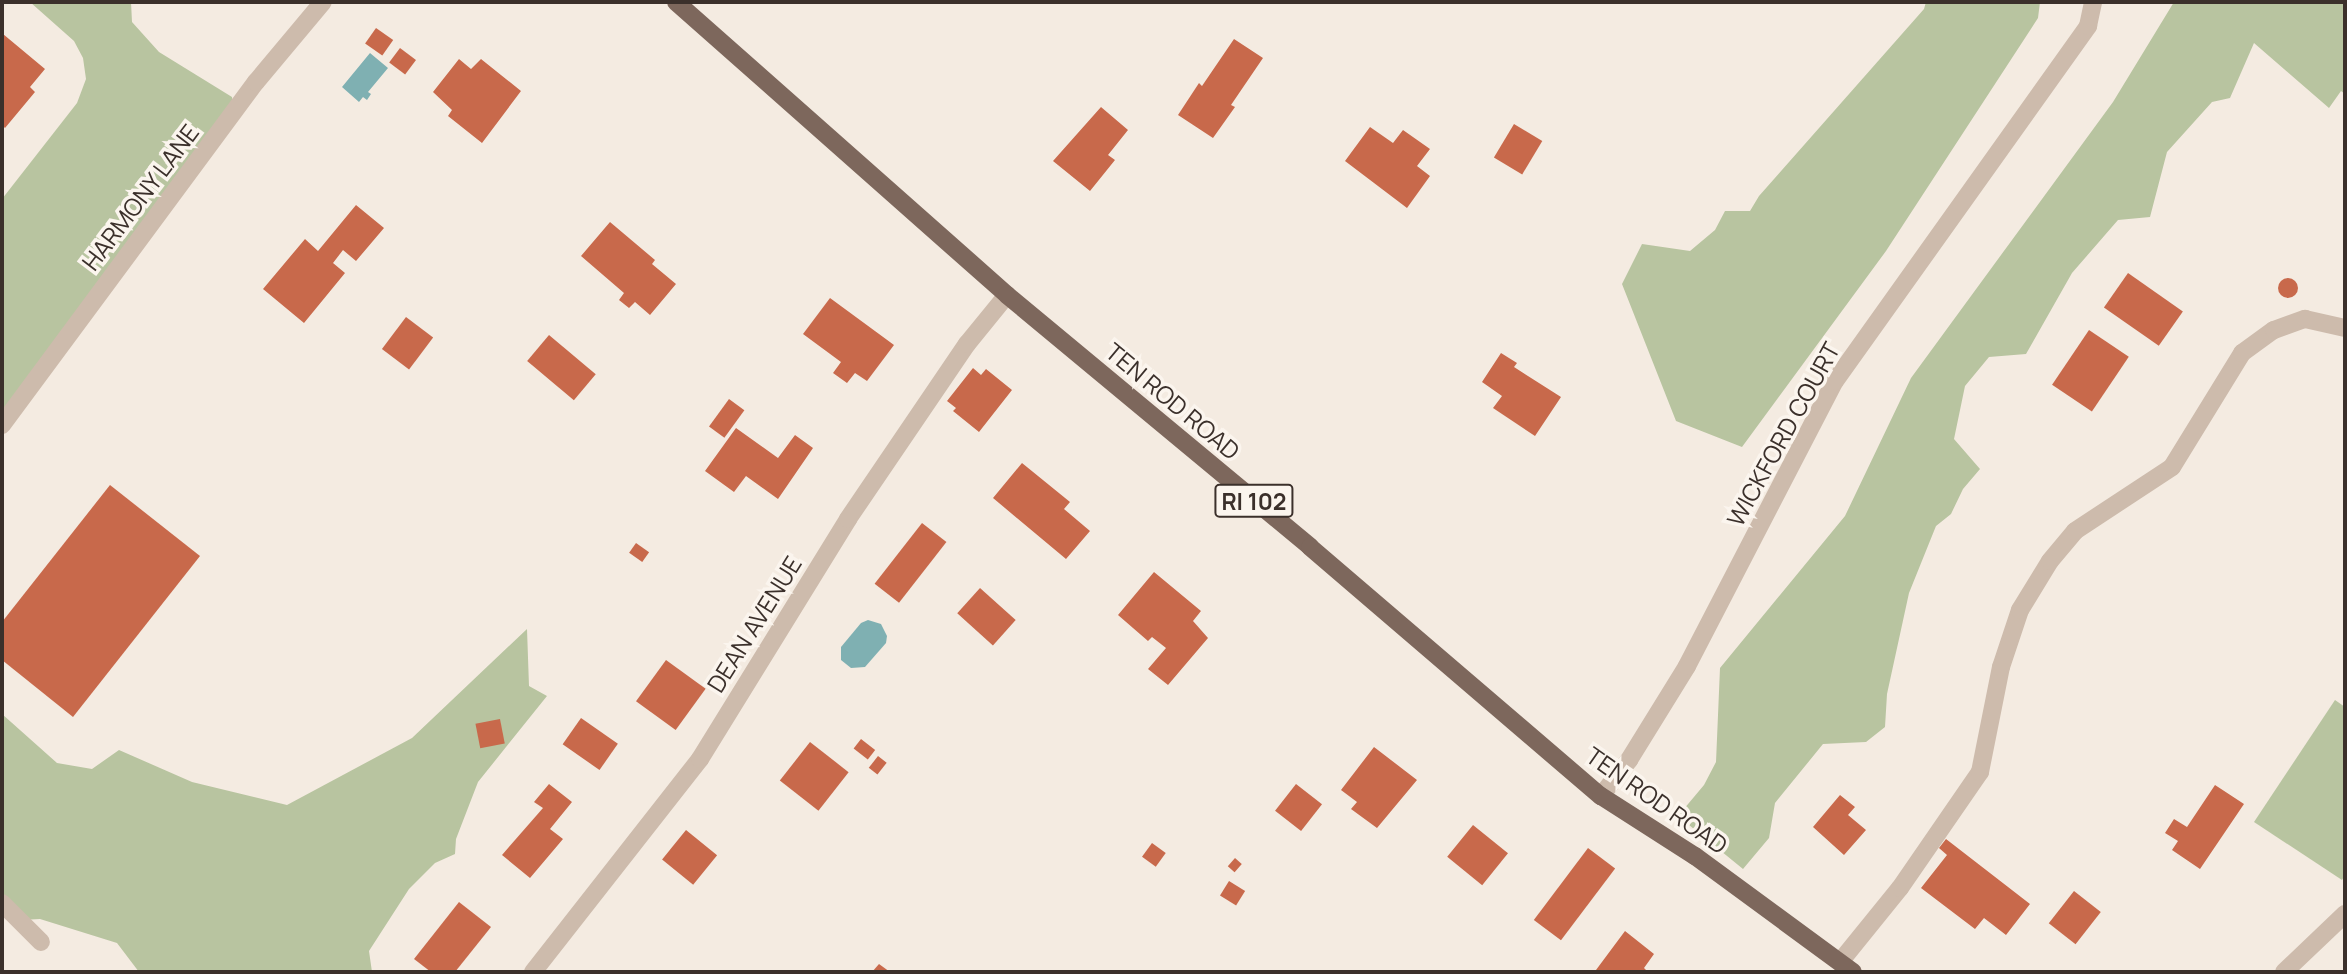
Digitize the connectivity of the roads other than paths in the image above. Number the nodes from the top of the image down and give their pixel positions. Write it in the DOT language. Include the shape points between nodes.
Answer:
graph roads {
  1 [pos="323,2"];
  2 [pos="676,2"];
  3 [pos="2093,2"];
  4 [pos="1007,295"];
  5 [pos="2345,328"];
  6 [pos="2,425"];
  7 [pos="1601,796"];
  8 [pos="2,903"];
  9 [pos="2345,914"];
  10 [pos="41,942"];
  11 [pos="1847,967"];
  12 [pos="533,972"];
  13 [pos="2284,972"];
  1 -- 6 [label="street, HARMONY LANE" via="256,82"];
  2 -- 4 [label="main road, TEN ROD ROAD / RI 102"];
  3 -- 7 [label="street, WICKFORD COURT" via="2088,26 1835,381 1687,666"];
  4 -- 7 [label="main road, TEN ROD ROAD / RI 102"];
  4 -- 12 [label="street, DEAN AVENUE" via="967,344 848,519 700,759"];
  5 -- 11 [label="street" via="2305,319 2274,330 2242,354 2172,467 2076,531 2050,561 2020,610 2000,667 1980,772"];
  7 -- 11 [label="main road, TEN ROD ROAD / RI 102" via="1695,856"];
  8 -- 10 [label="street"];
  9 -- 13 [label="street"];
}
